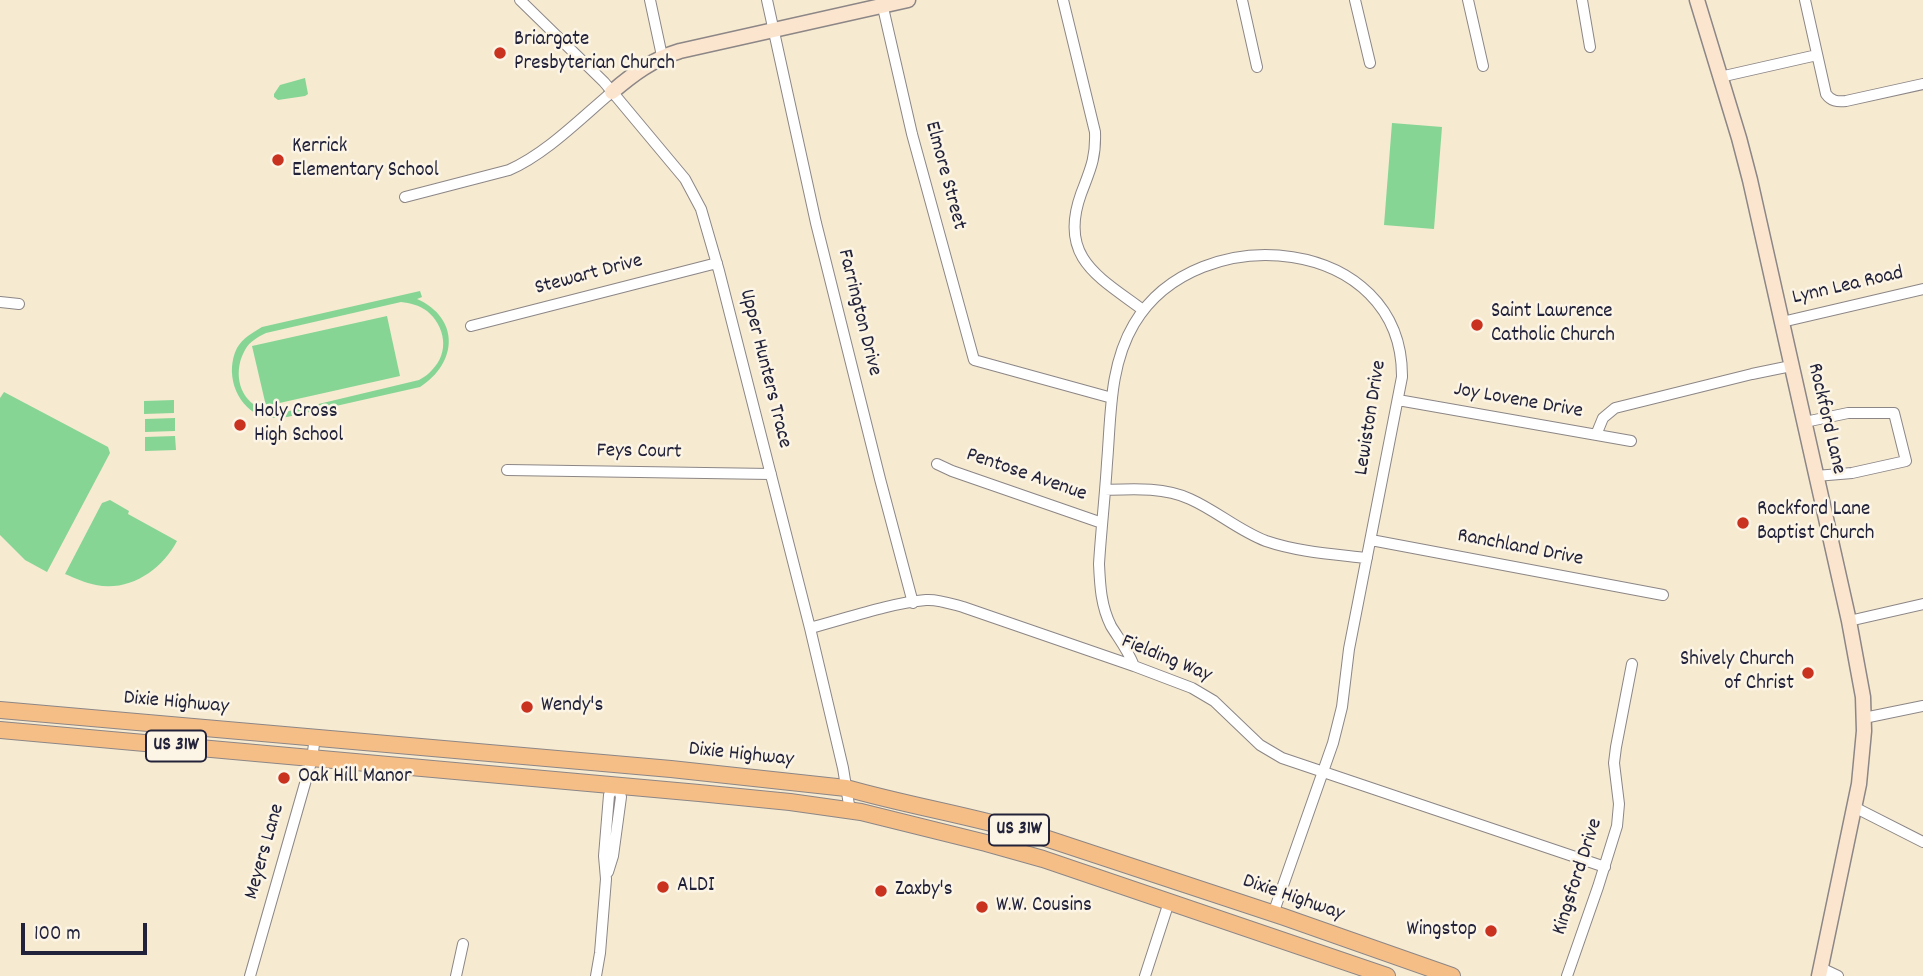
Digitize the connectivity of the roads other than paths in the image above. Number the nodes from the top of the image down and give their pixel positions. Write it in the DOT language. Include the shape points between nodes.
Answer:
graph roads {
  1 [pos="520,0"];
  2 [pos="650,0"];
  3 [pos="767,0"];
  4 [pos="908,0"];
  5 [pos="1063,0"];
  6 [pos="1242,0"];
  7 [pos="1355,0"];
  8 [pos="1468,0"];
  9 [pos="1582,0"];
  10 [pos="1697,0"];
  11 [pos="1805,0"];
  12 [pos="884,3"];
  13 [pos="774,30"];
  14 [pos="1590,47"];
  15 [pos="1817,55"];
  16 [pos="662,56"];
  17 [pos="1370,62"];
  18 [pos="1483,66"];
  19 [pos="1257,67"];
  20 [pos="1720,77"];
  21 [pos="1923,84"];
  22 [pos="612,92"];
  23 [pos="405,197"];
  24 [pos="717,263"];
  25 [pos="1923,289"];
  26 [pos="0,302"];
  27 [pos="19,304"];
  28 [pos="1143,310"];
  29 [pos="1782,322"];
  30 [pos="471,326"];
  31 [pos="1791,366"];
  32 [pos="1112,398"];
  33 [pos="1398,400"];
  34 [pos="1805,422"];
  35 [pos="1596,435"];
  36 [pos="1631,441"];
  37 [pos="937,464"];
  38 [pos="507,470"];
  39 [pos="771,474"];
  40 [pos="1816,476"];
  41 [pos="1105,490"];
  42 [pos="1102,523"];
  43 [pos="1371,540"];
  44 [pos="1367,558"];
  45 [pos="1663,595"];
  46 [pos="913,603"];
  47 [pos="1923,604"];
  48 [pos="1849,621"];
  49 [pos="810,628"];
  50 [pos="1632,664"];
  51 [pos="1134,666"];
  52 [pos="1923,706"];
  53 [pos="0,710"];
  54 [pos="1864,718"];
  55 [pos="0,730"];
  56 [pos="315,737"];
  57 [pos="312,759"];
  58 [pos="662,768"];
  59 [pos="1323,772"];
  60 [pos="617,785"];
  61 [pos="846,788"];
  62 [pos="1854,807"];
  63 [pos="850,811"];
  64 [pos="1923,842"];
  65 [pos="1605,867"];
  66 [pos="1230,899"];
  67 [pos="1169,902"];
  68 [pos="1273,914"];
  69 [pos="1247,928"];
  70 [pos="463,944"];
  71 [pos="1820,972"];
  72 [pos="250,976"];
  73 [pos="456,976"];
  74 [pos="596,976"];
  75 [pos="1145,976"];
  76 [pos="1388,976"];
  77 [pos="1452,976"];
  78 [pos="1567,976"];
  79 [pos="1838,976"];
  1 -- 22 [label="street, Upper Hunters Trace"];
  2 -- 16 [label="street"];
  3 -- 13 [label="street, Farrington Drive"];
  4 -- 12 [label="main road"];
  5 -- 28 [label="street" via="1095,132 1093,164 1075,219 1077,246 1092,270"];
  6 -- 19 [label="street"];
  7 -- 17 [label="street"];
  8 -- 18 [label="street"];
  9 -- 14 [label="street"];
  10 -- 20 [label="main road, Rockford Lane"];
  11 -- 15 [label="street"];
  12 -- 13 [label="main road"];
  12 -- 32 [label="street, Elmore Street" via="912,134 974,360"];
  13 -- 16 [label="main road"];
  13 -- 46 [label="street, Farrington Drive" via="829,275"];
  15 -- 20 [label="street"];
  15 -- 21 [label="street" via="1826,94 1839,102"];
  16 -- 22 [label="main road"];
  20 -- 29 [label="main road, Rockford Lane" via="1750,180"];
  22 -- 23 [label="street" via="519,166"];
  22 -- 24 [label="street, Upper Hunters Trace" via="691,187"];
  24 -- 30 [label="street, Stewart Drive"];
  24 -- 39 [label="street, Upper Hunters Trace"];
  25 -- 29 [label="street, Lynn Lea Road"];
  26 -- 27 [label="street"];
  28 -- 32 [label="street, Lewiston Drive" via="1122,350"];
  28 -- 33 [label="street, Lewiston Drive" via="1173,282 1205,265 1265,254 1313,261 1352,281 1388,318 1401,351"];
  29 -- 31 [label="main road, Rockford Lane"];
  31 -- 34 [label="main road, Rockford Lane"];
  31 -- 35 [label="street" via="1615,408"];
  32 -- 41 [label="street, Lewiston Drive"];
  33 -- 35 [label="street, Joy Lovene Drive"];
  33 -- 43 [label="street, Lewiston Drive"];
  34 -- 40 [label="main road, Rockford Lane"];
  34 -- 40 [label="street" via="1848,413 1895,413 1906,461"];
  35 -- 36 [label="street, Joy Lovene Drive"];
  37 -- 42 [label="street, Pentose Avenue"];
  38 -- 39 [label="street, Feys Court"];
  39 -- 49 [label="street, Upper Hunters Trace"];
  40 -- 48 [label="main road, Rockford Lane"];
  41 -- 42 [label="street, Lewiston Drive"];
  41 -- 44 [label="street" via="1171,493 1198,503 1262,540"];
  42 -- 51 [label="street, Lewiston Drive" via="1104,607"];
  43 -- 44 [label="street, Lewiston Drive"];
  43 -- 45 [label="street, Ranchland Drive"];
  44 -- 59 [label="street, Lewiston Drive" via="1339,721"];
  46 -- 49 [label="street, Fielding Way"];
  46 -- 51 [label="street, Fielding Way" via="950,603"];
  47 -- 48 [label="street"];
  48 -- 54 [label="main road, Rockford Lane"];
  49 -- 61 [label="street, Upper Hunters Trace"];
  50 -- 65 [label="street, Kingsford Drive" via="1614,763 1618,826"];
  51 -- 59 [label="street, Fielding Way" via="1205,694 1260,745"];
  52 -- 54 [label="street"];
  53 -- 56 [label="main road, Dixie Highway / US 31W"];
  54 -- 62 [label="main road, Rockford Lane"];
  55 -- 57 [label="main road, Dixie Highway / US 31W"];
  56 -- 57 [label="street, Meyers Lane"];
  56 -- 58 [label="main road, Dixie Highway / US 31W"];
  57 -- 60 [label="main road, Dixie Highway / US 31W"];
  57 -- 72 [label="street, Meyers Lane"];
  58 -- 60 [label="main road" via="629,771"];
  58 -- 61 [label="main road, Dixie Highway / US 31W"];
  59 -- 65 [label="street, Fielding Way"];
  59 -- 68 [label="street, Lewiston Drive"];
  60 -- 63 [label="main road, Dixie Highway / US 31W"];
  60 -- 74 [label="street" via="621,797 606,879"];
  61 -- 63 [label="street, Upper Hunters Trace"];
  61 -- 66 [label="main road, Dixie Highway / US 31W" via="996,823"];
  62 -- 64 [label="street"];
  62 -- 71 [label="main road, Rockford Lane"];
  63 -- 67 [label="main road, Dixie Highway / US 31W" via="999,846"];
  65 -- 78 [label="street, Kingsford Drive"];
  66 -- 67 [label="main road" via="1217,904 1177,892"];
  66 -- 68 [label="main road, Dixie Highway / US 31W"];
  67 -- 69 [label="main road, Dixie Highway / US 31W"];
  67 -- 75 [label="street"];
  68 -- 69 [label="main road" via="1264,923 1256,921"];
  68 -- 77 [label="main road, Dixie Highway / US 31W"];
  69 -- 76 [label="main road, Dixie Highway / US 31W"];
  70 -- 73 [label="street"];
  71 -- 79 [label="street"];
}
